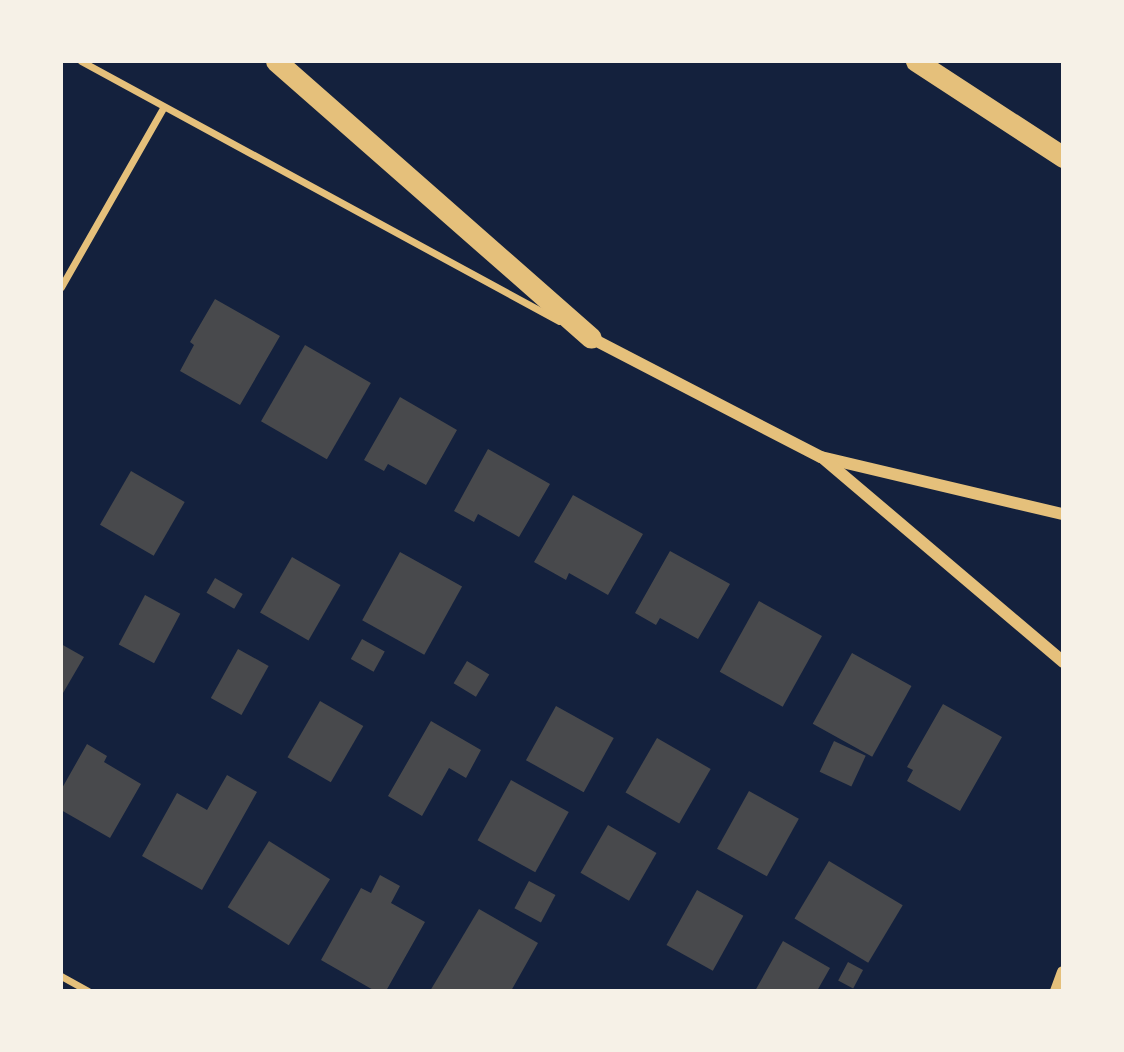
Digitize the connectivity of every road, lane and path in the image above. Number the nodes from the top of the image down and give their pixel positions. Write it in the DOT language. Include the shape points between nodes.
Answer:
graph roads {
  1 [pos="81,61"];
  2 [pos="276,61"];
  3 [pos="916,61"];
  4 [pos="163,108"];
  5 [pos="1063,157"];
  6 [pos="61,287"];
  7 [pos="591,338"];
  8 [pos="821,457"];
  9 [pos="1063,514"];
  10 [pos="1063,662"];
  11 [pos="1063,972"];
  12 [pos="61,976"];
  13 [pos="88,991"];
  14 [pos="1055,991"];
  1 -- 4 [label="street"];
  2 -- 7 [label="highway"];
  3 -- 5 [label="highway"];
  4 -- 6 [label="street"];
  4 -- 7 [label="street"];
  7 -- 8 [label="street"];
  8 -- 9 [label="street"];
  8 -- 10 [label="street"];
  11 -- 14 [label="street"];
  12 -- 13 [label="street"];
}
